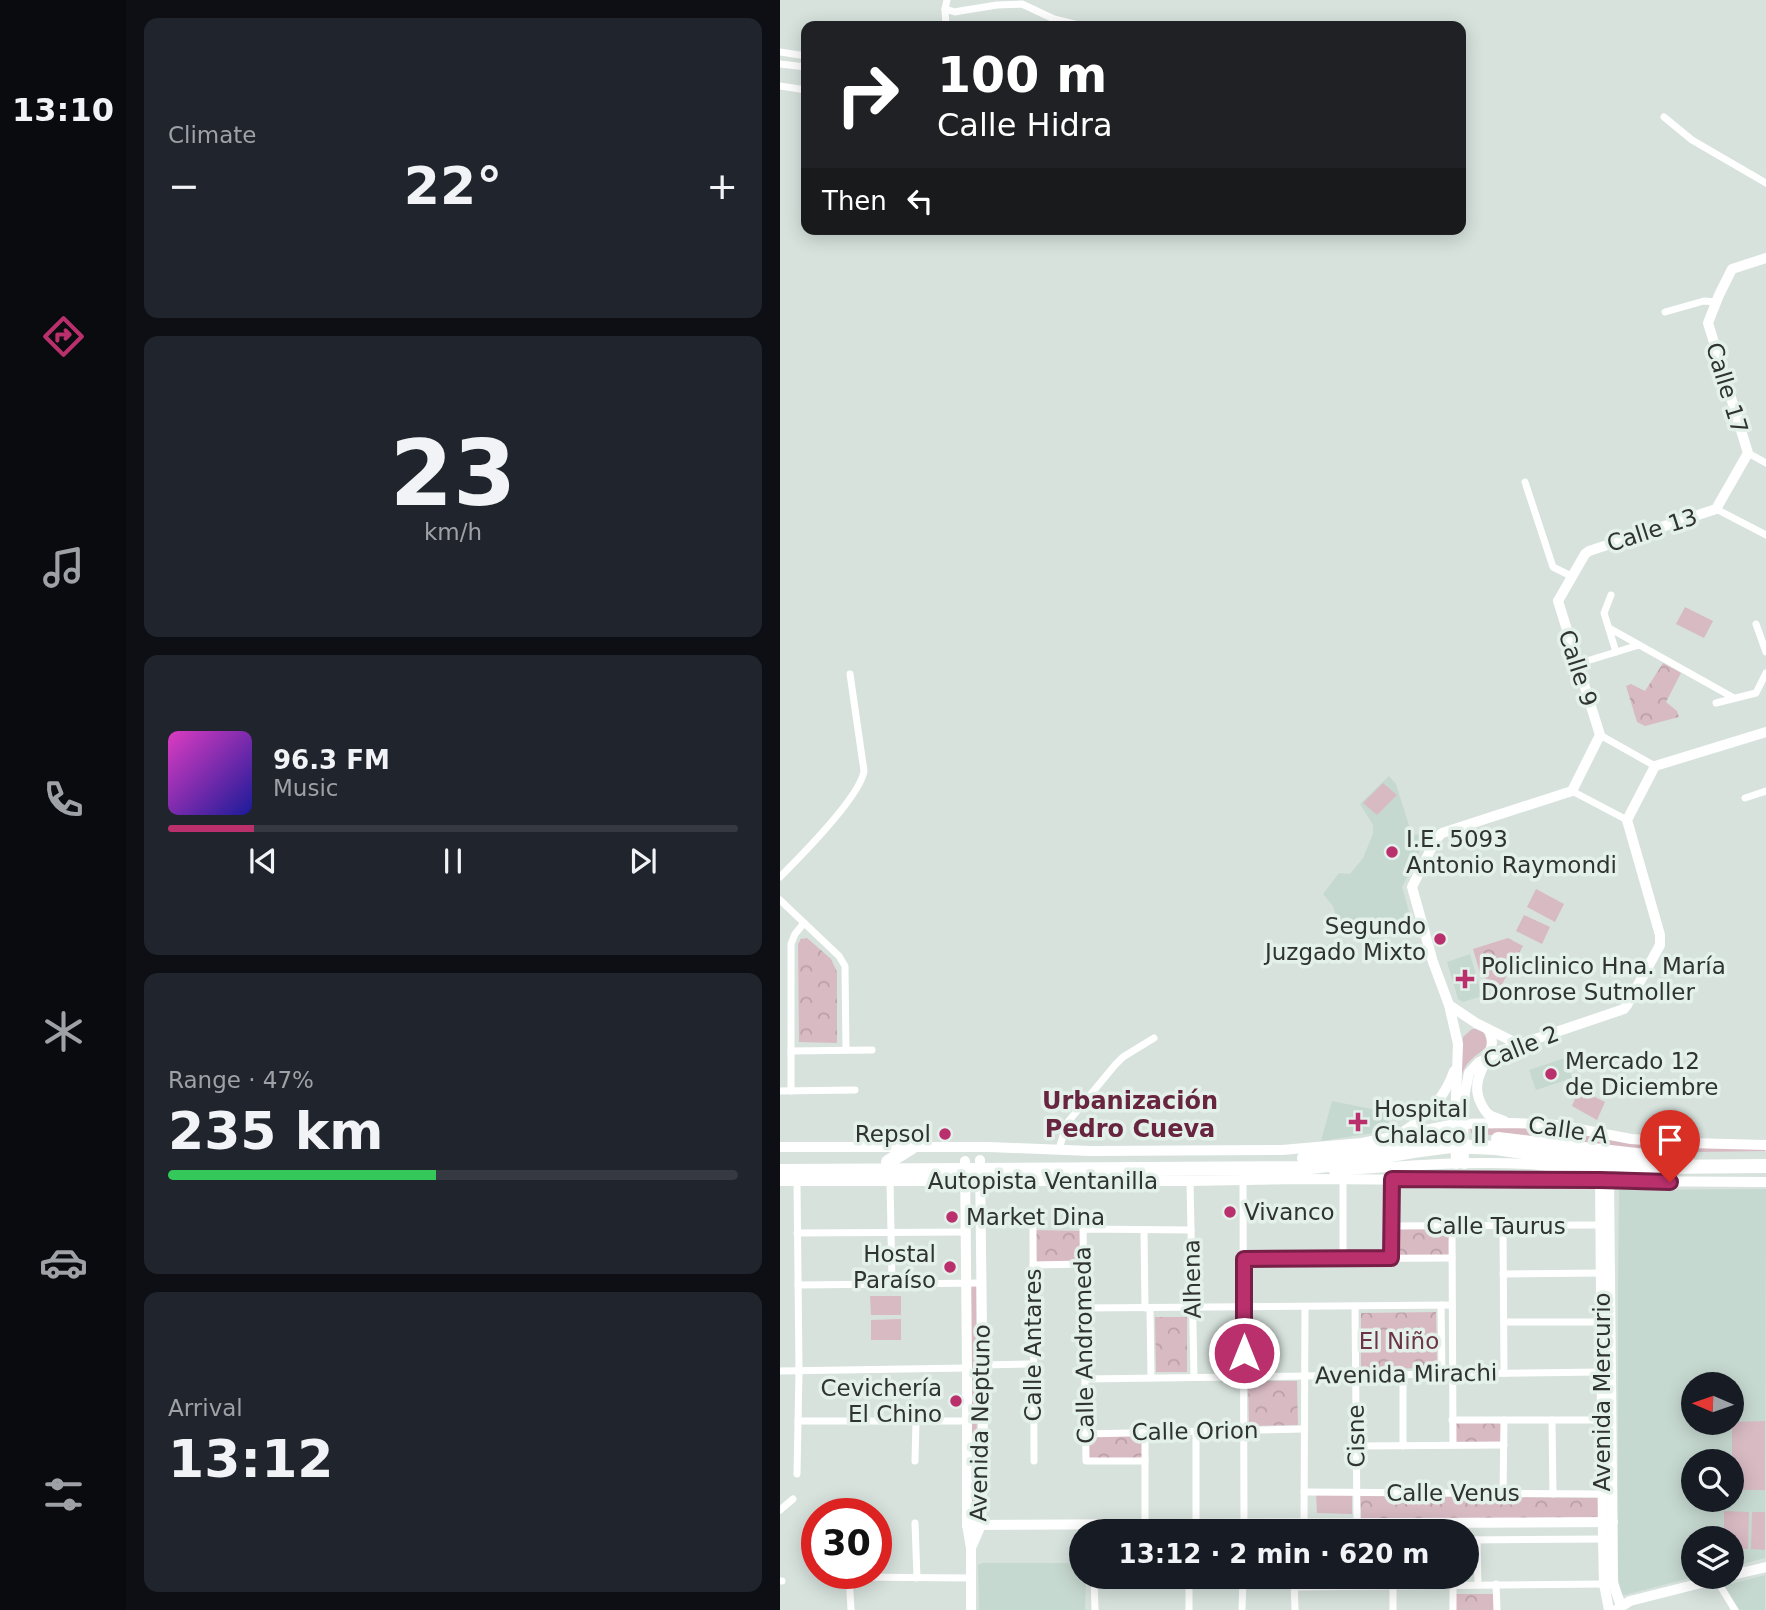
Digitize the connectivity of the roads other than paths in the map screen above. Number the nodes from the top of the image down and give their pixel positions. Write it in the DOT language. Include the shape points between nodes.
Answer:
graph roads {
  1 [pos="947,0"];
  2 [pos="945,9"];
  3 [pos="946,21"];
  4 [pos="1064,21"];
  5 [pos="780,52"];
  6 [pos="801,56"];
  7 [pos="780,64"];
  8 [pos="801,66"];
  9 [pos="780,86"];
  10 [pos="801,89"];
  11 [pos="1664,117"];
  12 [pos="1765,183"];
  13 [pos="1765,258"];
  14 [pos="1716,302"];
  15 [pos="1665,312"];
  16 [pos="1748,453"];
  17 [pos="1765,463"];
  18 [pos="1525,482"];
  19 [pos="1716,509"];
  20 [pos="1765,535"];
  21 [pos="1573,577"];
  22 [pos="1611,595"];
  23 [pos="1756,624"];
  24 [pos="1609,628"];
  25 [pos="1639,645"];
  26 [pos="1616,652"];
  27 [pos="1765,652"];
  28 [pos="1577,664"];
  29 [pos="1765,673"];
  30 [pos="850,674"];
  31 [pos="1734,698"];
  32 [pos="1716,703"];
  33 [pos="1765,732"];
  34 [pos="1600,735"];
  35 [pos="1655,766"];
  36 [pos="1572,791"];
  37 [pos="1765,791"];
  38 [pos="1745,798"];
  39 [pos="1627,820"];
  40 [pos="780,877"];
  41 [pos="780,900"];
  42 [pos="804,923"];
  43 [pos="780,988"];
  44 [pos="791,988"];
  45 [pos="1449,1005"];
  46 [pos="1476,1023"];
  47 [pos="1488,1029"];
  48 [pos="1154,1038"];
  49 [pos="1458,1044"];
  50 [pos="1518,1044"];
  51 [pos="846,1050"];
  52 [pos="872,1050"];
  53 [pos="791,1051"];
  54 [pos="1488,1056"];
  55 [pos="1458,1059"];
  56 [pos="855,1090"];
  57 [pos="780,1091"];
  58 [pos="791,1091"];
  59 [pos="1506,1123"];
  60 [pos="1397,1136"];
  61 [pos="1460,1143"];
  62 [pos="1765,1145"];
  63 [pos="780,1147"];
  64 [pos="912,1147"];
  65 [pos="1059,1149"];
  66 [pos="1765,1157"];
  67 [pos="780,1161"];
  68 [pos="888,1161"];
  69 [pos="1765,1166"];
  70 [pos="1225,1169"];
  71 [pos="973,1170"];
  72 [pos="780,1171"];
  73 [pos="845,1171"];
  74 [pos="1605,1177"];
  75 [pos="1305,1179"];
  76 [pos="1343,1179"];
  77 [pos="1392,1179"];
  78 [pos="1243,1180"];
  79 [pos="780,1181"];
  80 [pos="797,1181"];
  81 [pos="869,1181"];
  82 [pos="890,1181"];
  83 [pos="1190,1181"];
  84 [pos="1765,1182"];
  85 [pos="1601,1225"];
  86 [pos="1392,1226"];
  87 [pos="1452,1227"];
  88 [pos="1503,1227"];
  89 [pos="1033,1228"];
  90 [pos="1144,1230"];
  91 [pos="1191,1230"];
  92 [pos="890,1232"];
  93 [pos="797,1233"];
  94 [pos="966,1233"];
  95 [pos="1343,1258"];
  96 [pos="1391,1258"];
  97 [pos="1452,1258"];
  98 [pos="1244,1259"];
  99 [pos="1084,1264"];
  100 [pos="1033,1265"];
  101 [pos="1607,1273"];
  102 [pos="1503,1274"];
  103 [pos="966,1283"];
  104 [pos="982,1283"];
  105 [pos="892,1284"];
  106 [pos="798,1285"];
  107 [pos="1440,1305"];
  108 [pos="1452,1305"];
  109 [pos="1355,1306"];
  110 [pos="1193,1307"];
  111 [pos="1244,1307"];
  112 [pos="1305,1307"];
  113 [pos="1084,1308"];
  114 [pos="1147,1308"];
  115 [pos="1504,1322"];
  116 [pos="1606,1322"];
  117 [pos="982,1364"];
  118 [pos="1033,1364"];
  119 [pos="967,1368"];
  120 [pos="780,1371"];
  121 [pos="799,1371"];
  122 [pos="1601,1372"];
  123 [pos="1504,1373"];
  124 [pos="1403,1374"];
  125 [pos="1442,1374"];
  126 [pos="1452,1374"];
  127 [pos="1356,1375"];
  128 [pos="1244,1376"];
  129 [pos="1305,1376"];
  130 [pos="1194,1377"];
  131 [pos="1085,1378"];
  132 [pos="1151,1378"];
  133 [pos="1607,1396"];
  134 [pos="1452,1420"];
  135 [pos="1504,1420"];
  136 [pos="1552,1420"];
  137 [pos="1602,1420"];
  138 [pos="798,1421"];
  139 [pos="916,1421"];
  140 [pos="967,1422"];
  141 [pos="1304,1429"];
  142 [pos="1244,1430"];
  143 [pos="1145,1432"];
  144 [pos="1196,1432"];
  145 [pos="1085,1434"];
  146 [pos="1453,1445"];
  147 [pos="1356,1446"];
  148 [pos="1403,1446"];
  149 [pos="1504,1446"];
  150 [pos="915,1461"];
  151 [pos="1034,1461"];
  152 [pos="1145,1461"];
  153 [pos="797,1474"];
  154 [pos="1304,1492"];
  155 [pos="1356,1492"];
  156 [pos="1503,1493"];
  157 [pos="1553,1494"];
  158 [pos="1603,1494"];
  159 [pos="793,1499"];
  160 [pos="780,1510"];
  161 [pos="1145,1519"];
  162 [pos="1191,1519"];
  163 [pos="1244,1519"];
  164 [pos="1298,1519"];
  165 [pos="1357,1519"];
  166 [pos="1608,1522"];
  167 [pos="915,1523"];
  168 [pos="1479,1523"];
  169 [pos="967,1525"];
  170 [pos="981,1525"];
  171 [pos="1069,1527"];
  172 [pos="1603,1539"];
  173 [pos="1479,1540"];
  174 [pos="971,1548"];
  175 [pos="1765,1567"];
  176 [pos="1744,1572"];
  177 [pos="892,1577"];
  178 [pos="917,1578"];
  179 [pos="971,1578"];
  180 [pos="1609,1583"];
  181 [pos="1479,1584"];
  182 [pos="1496,1584"];
  183 [pos="1681,1588"];
  184 [pos="850,1589"];
  185 [pos="1094,1589"];
  186 [pos="1189,1589"];
  187 [pos="1243,1589"];
  188 [pos="1294,1589"];
  189 [pos="1393,1589"];
  190 [pos="1453,1589"];
  191 [pos="1724,1589"];
  192 [pos="1618,1608"];
  193 [pos="851,1610"];
  194 [pos="971,1610"];
  195 [pos="1095,1610"];
  196 [pos="1189,1610"];
  197 [pos="1242,1610"];
  198 [pos="1295,1610"];
  199 [pos="1394,1610"];
  200 [pos="1453,1610"];
  201 [pos="1497,1610"];
  202 [pos="1609,1610"];
  203 [pos="1735,1610"];
  1 -- 2 [label="street"];
  2 -- 3 [label="street"];
  2 -- 4 [label="street" via="1017,3"];
  5 -- 6 [label="street"];
  7 -- 8 [label="street"];
  9 -- 10 [label="street"];
  11 -- 12 [label="street" via="1692,140"];
  13 -- 14 [label="street" via="1734,267"];
  14 -- 15 [label="street"];
  14 -- 16 [label="street, Calle 17" via="1708,322"];
  16 -- 17 [label="street"];
  16 -- 19 [label="street"];
  18 -- 21 [label="street" via="1552,566"];
  19 -- 20 [label="street"];
  19 -- 21 [label="street, Calle 13" via="1589,551"];
  21 -- 28 [label="street, Calle 9" via="1558,601"];
  22 -- 24 [label="street" via="1604,613"];
  23 -- 27 [label="street"];
  24 -- 25 [label="street"];
  24 -- 26 [label="street"];
  25 -- 26 [label="street"];
  25 -- 31 [label="street"];
  26 -- 28 [label="street"];
  28 -- 34 [label="street, Calle 9"];
  29 -- 31 [label="street" via="1756,693"];
  30 -- 40 [label="street" via="863,779"];
  31 -- 32 [label="street"];
  33 -- 35 [label="street"];
  34 -- 35 [label="street"];
  34 -- 36 [label="street"];
  35 -- 39 [label="street"];
  36 -- 39 [label="street"];
  36 -- 45 [label="street" via="1442,833 1436,839 1411,891"];
  37 -- 38 [label="street"];
  39 -- 50 [label="street, Calle 2" via="1660,945 1624,1009"];
  41 -- 42 [label="street"];
  42 -- 44 [label="street" via="790,944"];
  42 -- 51 [label="street" via="845,966"];
  43 -- 44 [label="street"];
  44 -- 53 [label="street"];
  45 -- 46 [label="street"];
  45 -- 49 [label="street"];
  46 -- 47 [label="street"];
  46 -- 49 [label="street" via="1465,1028"];
  47 -- 50 [label="street"];
  47 -- 54 [label="street" via="1493,1045"];
  48 -- 65 [label="street" via="1115,1065 1067,1123"];
  49 -- 55 [label="street"];
  50 -- 54 [label="street, Calle 2"];
  51 -- 52 [label="street"];
  51 -- 53 [label="street"];
  53 -- 58 [label="street"];
  54 -- 59 [label="street" via="1477,1091 1488,1113"];
  54 -- 61 [label="street, Calle 2" via="1467,1079"];
  55 -- 60 [label="street" via="1434,1107"];
  55 -- 61 [label="street"];
  56 -- 58 [label="street"];
  57 -- 58 [label="street"];
  59 -- 61 [label="street, Calle A"];
  59 -- 62 [label="street, Calle A" via="1558,1125 1631,1139"];
  60 -- 61 [label="street, Autopista Ventanilla"];
  60 -- 65 [label="street, Autopista Ventanilla" via="1282,1150"];
  61 -- 66 [label="highway" via="1507,1140 1645,1156"];
  61 -- 69 [label="highway" via="1600,1163"];
  61 -- 70 [label="highway, Autopista Ventanilla" via="1322,1166"];
  61 -- 71 [label="highway, Autopista Ventanilla" via="1418,1139 1302,1159"];
  61 -- 74 [label="street, Autopista Ventanilla" via="1529,1164"];
  61 -- 75 [label="street, Autopista Ventanilla" via="1316,1172"];
  63 -- 64 [label="street, Autopista Ventanilla"];
  64 -- 65 [label="street, Autopista Ventanilla"];
  64 -- 68 [label="highway"];
  67 -- 68 [label="highway"];
  68 -- 71 [label="highway"];
  70 -- 71 [label="highway, Autopista Ventanilla"];
  70 -- 78 [label="highway"];
  71 -- 73 [label="highway"];
  71 -- 82 [label="street, Autopista Ventanilla"];
  71 -- 83 [label="street, Autopista Ventanilla"];
  71 -- 94 [label="street, Avenida Neptuno"];
  71 -- 104 [label="street, Avenida Neptuno"];
  72 -- 73 [label="highway"];
  73 -- 81 [label="highway"];
  74 -- 77 [label="street, Autopista Ventanilla"];
  74 -- 84 [label="street"];
  74 -- 85 [label="street, Avenida Mercurio"];
  74 -- 101 [label="street, Avenida Mercurio"];
  75 -- 76 [label="street, Autopista Ventanilla"];
  75 -- 78 [label="street, Autopista Ventanilla"];
  76 -- 77 [label="street, Autopista Ventanilla"];
  76 -- 95 [label="street"];
  77 -- 86 [label="street"];
  78 -- 83 [label="street, Autopista Ventanilla"];
  78 -- 98 [label="street"];
  79 -- 80 [label="street, Autopista Ventanilla"];
  80 -- 81 [label="street, Autopista Ventanilla"];
  80 -- 93 [label="street"];
  81 -- 82 [label="street, Autopista Ventanilla"];
  82 -- 92 [label="street"];
  83 -- 91 [label="street, Alhena"];
  85 -- 88 [label="street, Calle Taurus"];
  85 -- 101 [label="street, Avenida Mercurio"];
  86 -- 87 [label="street, Calle Taurus"];
  86 -- 96 [label="street"];
  87 -- 88 [label="street, Calle Taurus"];
  87 -- 97 [label="street"];
  88 -- 102 [label="street"];
  89 -- 100 [label="street, Calle Antares"];
  90 -- 91 [label="street"];
  90 -- 99 [label="street, Calle Andromeda" via="1083,1229"];
  90 -- 114 [label="street"];
  91 -- 110 [label="street, Alhena"];
  92 -- 93 [label="street"];
  92 -- 94 [label="street"];
  92 -- 105 [label="street"];
  93 -- 106 [label="street"];
  94 -- 103 [label="street, Avenida Neptuno"];
  95 -- 96 [label="street"];
  95 -- 98 [label="street"];
  96 -- 97 [label="street"];
  97 -- 108 [label="street"];
  98 -- 111 [label="street"];
  99 -- 100 [label="street"];
  99 -- 113 [label="street, Calle Andromeda"];
  100 -- 118 [label="street, Calle Antares"];
  101 -- 102 [label="street"];
  101 -- 116 [label="street, Avenida Mercurio"];
  102 -- 115 [label="street"];
  103 -- 104 [label="street"];
  103 -- 105 [label="street"];
  103 -- 119 [label="street, Avenida Neptuno"];
  104 -- 117 [label="street, Avenida Neptuno"];
  105 -- 106 [label="street"];
  106 -- 121 [label="street"];
  107 -- 108 [label="street"];
  107 -- 109 [label="street"];
  107 -- 125 [label="street"];
  108 -- 126 [label="street"];
  109 -- 112 [label="street"];
  109 -- 127 [label="street, Cisne"];
  110 -- 111 [label="street"];
  110 -- 114 [label="street"];
  110 -- 130 [label="street, Alhena"];
  111 -- 112 [label="street"];
  111 -- 128 [label="street"];
  112 -- 129 [label="street"];
  113 -- 114 [label="street"];
  113 -- 131 [label="street, Calle Andromeda"];
  114 -- 132 [label="street"];
  115 -- 116 [label="street"];
  115 -- 123 [label="street"];
  116 -- 122 [label="street, Avenida Mercurio"];
  116 -- 133 [label="street, Avenida Mercurio"];
  117 -- 118 [label="street"];
  117 -- 170 [label="street, Avenida Neptuno"];
  118 -- 151 [label="street, Calle Antares"];
  119 -- 121 [label="street"];
  119 -- 140 [label="street, Avenida Neptuno"];
  120 -- 121 [label="street"];
  121 -- 138 [label="street"];
  122 -- 123 [label="street, Avenida Mirachi"];
  122 -- 133 [label="street, Avenida Mercurio"];
  123 -- 126 [label="street, Avenida Mirachi"];
  124 -- 125 [label="street, Avenida Mirachi"];
  124 -- 127 [label="street, Avenida Mirachi"];
  124 -- 148 [label="street"];
  125 -- 126 [label="street, Avenida Mirachi"];
  126 -- 134 [label="street"];
  127 -- 129 [label="street, Avenida Mirachi"];
  127 -- 147 [label="street, Cisne"];
  128 -- 129 [label="street, Avenida Mirachi"];
  128 -- 130 [label="street, Avenida Mirachi"];
  128 -- 142 [label="street"];
  129 -- 141 [label="street"];
  130 -- 132 [label="street, Avenida Mirachi"];
  131 -- 132 [label="street, Avenida Mirachi"];
  131 -- 145 [label="street, Calle Andromeda"];
  133 -- 137 [label="street, Avenida Mercurio"];
  133 -- 166 [label="street, Avenida Mercurio"];
  134 -- 135 [label="street"];
  134 -- 146 [label="street"];
  135 -- 136 [label="street"];
  135 -- 149 [label="street"];
  136 -- 137 [label="street"];
  136 -- 157 [label="street"];
  137 -- 158 [label="street, Avenida Mercurio"];
  138 -- 139 [label="street"];
  138 -- 153 [label="street"];
  139 -- 140 [label="street"];
  139 -- 150 [label="street"];
  140 -- 169 [label="street, Avenida Neptuno"];
  141 -- 142 [label="street, Calle Orion"];
  141 -- 154 [label="street"];
  142 -- 144 [label="street, Calle Orion"];
  142 -- 163 [label="street"];
  143 -- 144 [label="street, Calle Orion"];
  143 -- 145 [label="street, Calle Orion"];
  143 -- 152 [label="street"];
  144 -- 162 [label="street"];
  145 -- 152 [label="street, Calle Andromeda" via="1086,1461"];
  146 -- 148 [label="street"];
  146 -- 149 [label="street"];
  147 -- 148 [label="street"];
  147 -- 155 [label="street, Cisne"];
  149 -- 156 [label="street"];
  152 -- 161 [label="street"];
  154 -- 155 [label="street, Calle Venus"];
  154 -- 164 [label="street"];
  155 -- 156 [label="street, Calle Venus"];
  155 -- 165 [label="street, Cisne"];
  156 -- 157 [label="street, Calle Venus"];
  157 -- 158 [label="street, Calle Venus"];
  158 -- 166 [label="street, Avenida Mercurio"];
  159 -- 160 [label="street"];
  166 -- 168 [label="street"];
  166 -- 172 [label="street, Avenida Mercurio"];
  166 -- 180 [label="street, Avenida Mercurio"];
  167 -- 178 [label="street"];
  169 -- 170 [label="street"];
  169 -- 174 [label="street, Avenida Neptuno"];
  170 -- 171 [label="street"];
  170 -- 174 [label="street, Avenida Neptuno"];
  172 -- 173 [label="street"];
  172 -- 180 [label="street, Avenida Mercurio"];
  174 -- 179 [label="street"];
  175 -- 176 [label="street"];
  177 -- 178 [label="street"];
  178 -- 179 [label="street"];
  179 -- 194 [label="street"];
  180 -- 182 [label="street"];
  180 -- 192 [label="street, Avenida Mercurio"];
  180 -- 202 [label="street, Avenida Mercurio"];
  181 -- 182 [label="street"];
  182 -- 201 [label="street"];
  183 -- 192 [label="street"];
  184 -- 193 [label="street"];
  185 -- 195 [label="street"];
  186 -- 196 [label="street"];
  187 -- 197 [label="street"];
  188 -- 198 [label="street"];
  189 -- 199 [label="street"];
  190 -- 200 [label="street"];
  191 -- 203 [label="street"];
}
